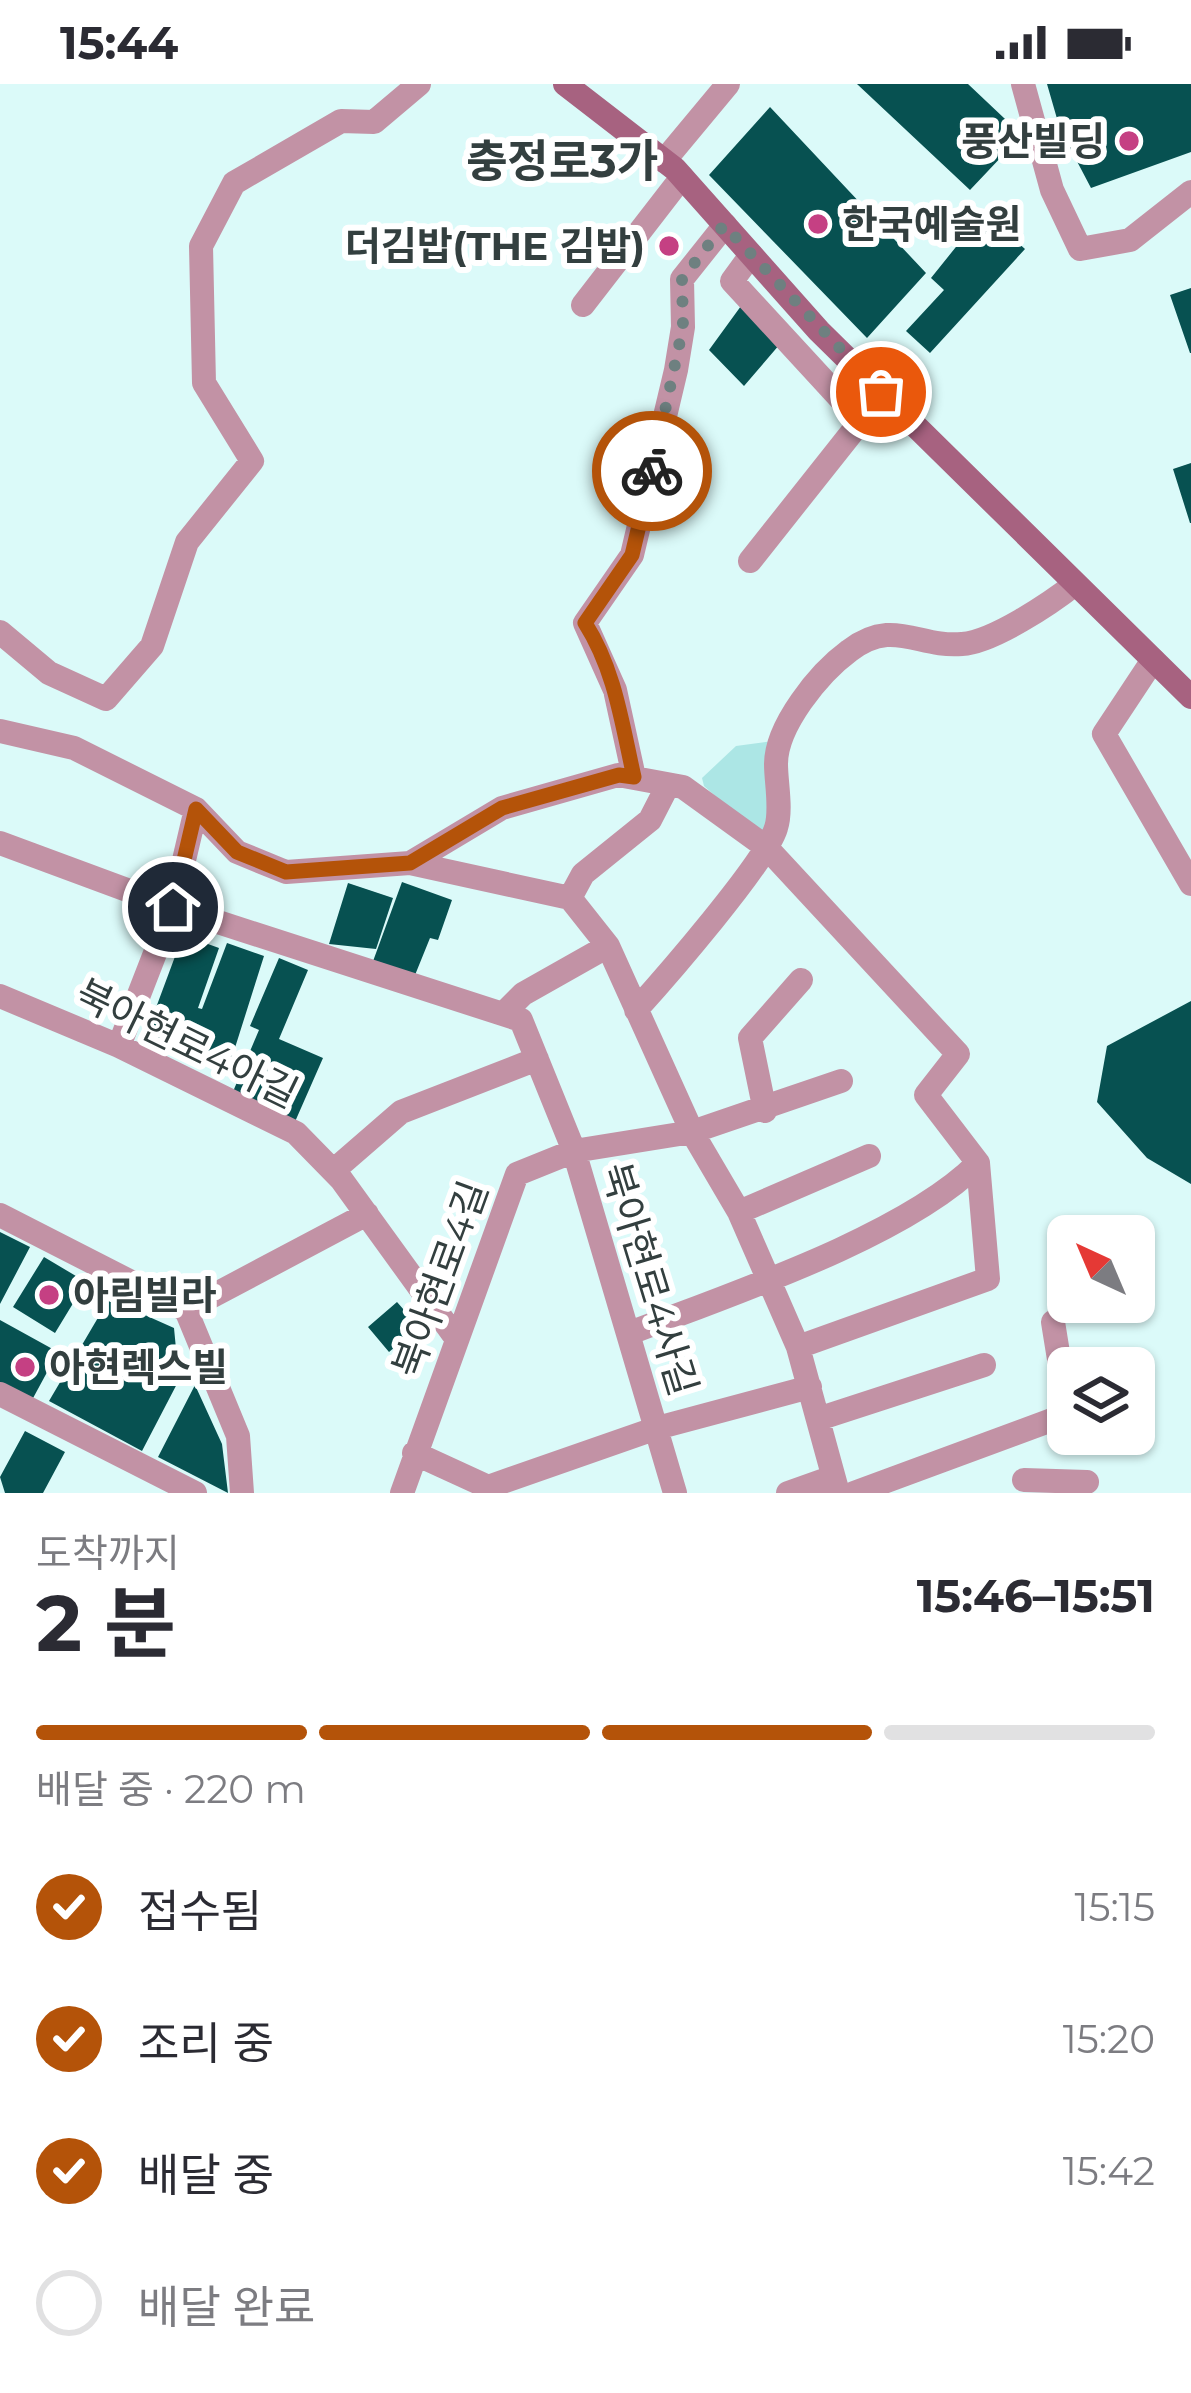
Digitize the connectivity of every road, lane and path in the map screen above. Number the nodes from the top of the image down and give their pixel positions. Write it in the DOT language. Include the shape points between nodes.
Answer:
graph roads {
  1 [pos="419,84"];
  2 [pos="565,84"];
  3 [pos="728,84"];
  4 [pos="1023,84"];
  5 [pos="673,169"];
  6 [pos="1191,193"];
  7 [pos="724,225"];
  8 [pos="751,255"];
  9 [pos="583,305"];
  10 [pos="750,561"];
  11 [pos="1075,584"];
  12 [pos="0,632"];
  13 [pos="1153,660"];
  14 [pos="1191,697"];
  15 [pos="0,731"];
  16 [pos="634,777"];
  17 [pos="668,784"];
  18 [pos="196,809"];
  19 [pos="0,843"];
  20 [pos="766,847"];
  21 [pos="410,863"];
  22 [pos="1191,884"];
  23 [pos="570,898"];
  24 [pos="173,907"];
  25 [pos="608,946"];
  26 [pos="801,980"];
  27 [pos="0,996"];
  28 [pos="636,1010"];
  29 [pos="505,1012"];
  30 [pos="119,1046"];
  31 [pos="537,1059"];
  32 [pos="841,1081"];
  33 [pos="765,1111"];
  34 [pos="692,1132"];
  35 [pos="574,1151"];
  36 [pos="869,1156"];
  37 [pos="979,1163"];
  38 [pos="333,1171"];
  39 [pos="739,1212"];
  40 [pos="367,1214"];
  41 [pos="0,1215"];
  42 [pos="769,1280"];
  43 [pos="186,1310"];
  44 [pos="630,1333"];
  45 [pos="456,1338"];
  46 [pos="798,1346"];
  47 [pos="984,1365"];
  48 [pos="810,1387"];
  49 [pos="0,1394"];
  50 [pos="818,1419"];
  51 [pos="1047,1422"];
  52 [pos="656,1429"];
  53 [pos="1016,1433"];
  54 [pos="414,1454"];
  55 [pos="1088,1482"];
  56 [pos="836,1485"];
  57 [pos="1025,1486"];
  58 [pos="489,1490"];
  59 [pos="194,1493"];
  60 [pos="242,1493"];
  61 [pos="402,1493"];
  62 [pos="675,1493"];
  63 [pos="788,1493"];
  64 [pos="854,1493"];
  1 -- 12 [label="street" via="374,122 341,121 234,183 201,246 204,383 252,461 187,542 152,646 106,699 49,673"];
  2 -- 5 [label="main road"];
  3 -- 5 [label="street"];
  4 -- 6 [label="street" via="1052,190 1080,248 1130,240"];
  5 -- 7 [label="main road"];
  5 -- 9 [label="street"];
  7 -- 8 [label="main road"];
  7 -- 16 [label="street" via="682,279 676,370 632,555 585,623 615,690"];
  8 -- 10 [label="street" via="732,281 861,421"];
  8 -- 11 [label="main road"];
  11 -- 13 [label="main road"];
  11 -- 20 [label="street" via="972,643 892,631 850,650 782,735 777,827"];
  13 -- 14 [label="main road"];
  13 -- 22 [label="street" via="1104,734"];
  15 -- 18 [label="street" via="74,748"];
  16 -- 17 [label="street"];
  16 -- 21 [label="street" via="502,808"];
  17 -- 20 [label="street"];
  17 -- 23 [label="street" via="650,820 583,874"];
  18 -- 21 [label="street" via="237,852 286,872"];
  18 -- 24 [label="street"];
  19 -- 24 [label="street"];
  20 -- 28 [label="street"];
  20 -- 37 [label="street" via="958,1054 926,1095"];
  21 -- 23 [label="street"];
  23 -- 25 [label="street"];
  24 -- 29 [label="street"];
  24 -- 30 [label="street"];
  25 -- 28 [label="street"];
  25 -- 29 [label="street"];
  26 -- 33 [label="street" via="750,1038"];
  27 -- 30 [label="street, 북아현로4아길"];
  28 -- 34 [label="street"];
  29 -- 31 [label="street" via="521,1020"];
  30 -- 38 [label="street, 북아현로4아길" via="296,1133"];
  31 -- 35 [label="street"];
  31 -- 38 [label="street" via="401,1112"];
  32 -- 33 [label="street, 북아현로4길"];
  33 -- 34 [label="street, 북아현로4길"];
  34 -- 35 [label="street, 북아현로4길"];
  34 -- 39 [label="street"];
  35 -- 44 [label="street, 북아현로4사길"];
  35 -- 45 [label="street, 북아현로4길" via="517,1174"];
  36 -- 39 [label="street"];
  37 -- 42 [label="street" via="949,1192"];
  37 -- 46 [label="street" via="988,1280"];
  38 -- 40 [label="street, 북아현로4아길"];
  39 -- 42 [label="street"];
  40 -- 43 [label="street"];
  40 -- 45 [label="street, 북아현로4아길"];
  41 -- 43 [label="street"];
  42 -- 44 [label="street"];
  42 -- 46 [label="street"];
  43 -- 60 [label="street" via="238,1436"];
  44 -- 52 [label="street, 북아현로4사길"];
  45 -- 54 [label="street, 북아현로4길"];
  46 -- 48 [label="street"];
  47 -- 50 [label="street"];
  48 -- 50 [label="street"];
  48 -- 52 [label="street"];
  49 -- 59 [label="street"];
  50 -- 56 [label="street"];
  51 -- 53 [label="street"];
  52 -- 58 [label="street, 북아현로4사길"];
  52 -- 62 [label="street, 북아현로4사길"];
  53 -- 57 [label="street"];
  53 -- 64 [label="street"];
  54 -- 58 [label="street"];
  54 -- 61 [label="street, 북아현로4길"];
  55 -- 57 [label="street"];
  56 -- 63 [label="street"];
}
